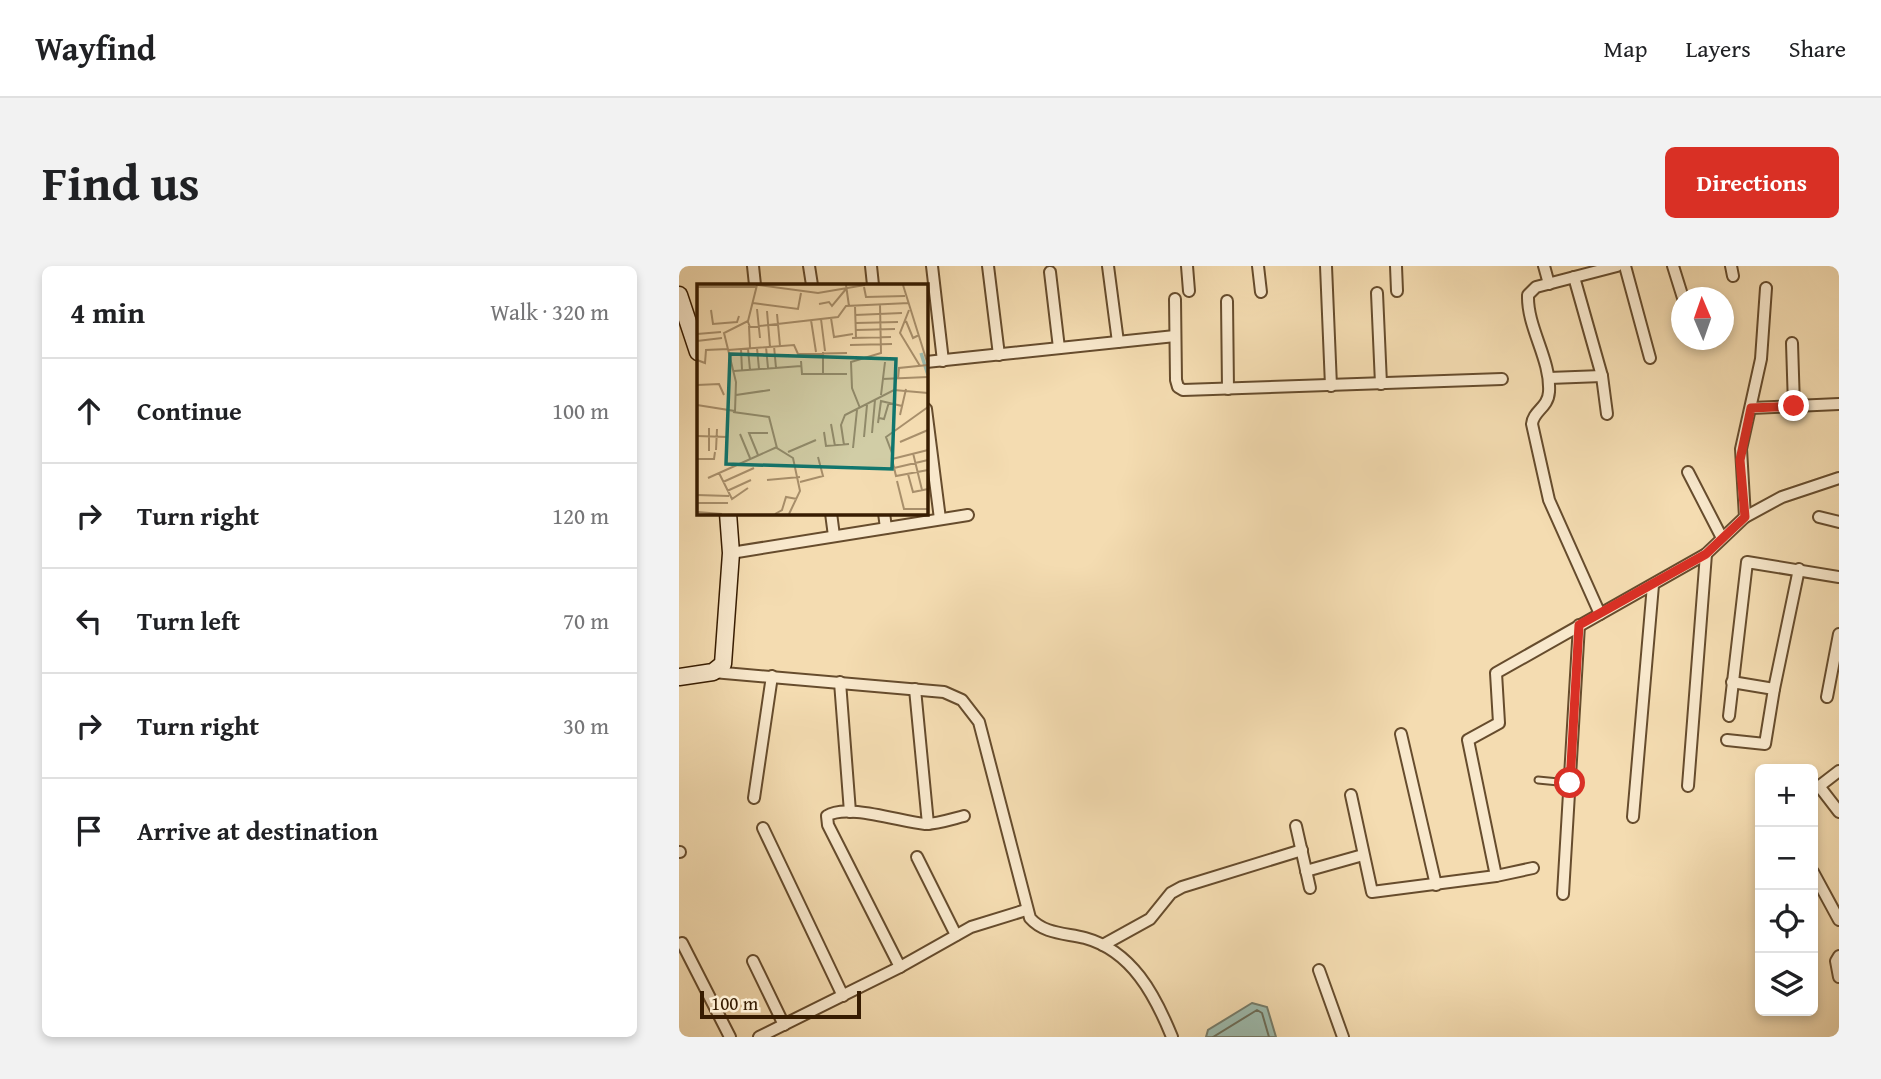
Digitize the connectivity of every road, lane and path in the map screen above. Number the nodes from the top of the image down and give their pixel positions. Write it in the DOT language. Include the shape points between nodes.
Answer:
graph roads {
  1 [pos="753,266"];
  2 [pos="809,266"];
  3 [pos="871,266"];
  4 [pos="932,266"];
  5 [pos="988,266"];
  6 [pos="1108,266"];
  7 [pos="1187,266"];
  8 [pos="1258,266"];
  9 [pos="1326,266"];
  10 [pos="1395,266"];
  11 [pos="1544,266"];
  12 [pos="1617,266"];
  13 [pos="1625,266"];
  14 [pos="1674,266"];
  15 [pos="1596,269"];
  16 [pos="1050,272"];
  17 [pos="1574,277"];
  18 [pos="755,284"];
  19 [pos="812,284"];
  20 [pos="873,284"];
  21 [pos="1549,284"];
  22 [pos="1680,287"];
  23 [pos="1766,288"];
  24 [pos="1189,291"];
  25 [pos="1397,291"];
  26 [pos="1261,292"];
  27 [pos="1377,293"];
  28 [pos="679,295"];
  29 [pos="1175,299"];
  30 [pos="1227,301"];
  31 [pos="1175,337"];
  32 [pos="1118,342"];
  33 [pos="1792,343"];
  34 [pos="1059,348"];
  35 [pos="697,349"];
  36 [pos="999,355"];
  37 [pos="1650,358"];
  38 [pos="943,360"];
  39 [pos="927,362"];
  40 [pos="1602,376"];
  41 [pos="1549,378"];
  42 [pos="1502,379"];
  43 [pos="1381,384"];
  44 [pos="1331,386"];
  45 [pos="1228,389"];
  46 [pos="1839,404"];
  47 [pos="1794,406"];
  48 [pos="1751,408"];
  49 [pos="1607,414"];
  50 [pos="927,416"];
  51 [pos="1688,472"];
  52 [pos="1839,478"];
  53 [pos="728,514"];
  54 [pos="831,514"];
  55 [pos="884,514"];
  56 [pos="968,515"];
  57 [pos="1745,517"];
  58 [pos="1819,517"];
  59 [pos="940,519"];
  60 [pos="1839,522"];
  61 [pos="885,528"];
  62 [pos="834,536"];
  63 [pos="1722,538"];
  64 [pos="731,553"];
  65 [pos="1706,554"];
  66 [pos="1799,569"];
  67 [pos="1839,577"];
  68 [pos="1653,585"];
  69 [pos="1600,614"];
  70 [pos="1579,625"];
  71 [pos="1839,634"];
  72 [pos="713,672"];
  73 [pos="772,676"];
  74 [pos="679,677"];
  75 [pos="840,682"];
  76 [pos="1732,682"];
  77 [pos="915,689"];
  78 [pos="1775,689"];
  79 [pos="1827,697"];
  80 [pos="1729,716"];
  81 [pos="1401,734"];
  82 [pos="1727,740"];
  83 [pos="1839,771"];
  84 [pos="1538,780"];
  85 [pos="1570,783"];
  86 [pos="1688,786"];
  87 [pos="1818,787"];
  88 [pos="1818,791"];
  89 [pos="1351,794"];
  90 [pos="754,798"];
  91 [pos="850,812"];
  92 [pos="1839,812"];
  93 [pos="964,816"];
  94 [pos="1633,817"];
  95 [pos="928,824"];
  96 [pos="1296,826"];
  97 [pos="763,828"];
  98 [pos="1302,850"];
  99 [pos="1363,855"];
  100 [pos="917,856"];
  101 [pos="1533,868"];
  102 [pos="1306,871"];
  103 [pos="1496,876"];
  104 [pos="1818,881"];
  105 [pos="1436,885"];
  106 [pos="1310,888"];
  107 [pos="1563,894"];
  108 [pos="1026,910"];
  109 [pos="1839,920"];
  110 [pos="956,935"];
  111 [pos="682,943"];
  112 [pos="1103,945"];
  113 [pos="1839,956"];
  114 [pos="753,961"];
  115 [pos="899,967"];
  116 [pos="1319,970"];
  117 [pos="1839,978"];
  118 [pos="843,996"];
  119 [pos="784,1024"];
  120 [pos="730,1037"];
  121 [pos="759,1037"];
  122 [pos="1172,1037"];
  123 [pos="1343,1037"];
  1 -- 18 [label="street"];
  2 -- 19 [label="street"];
  3 -- 20 [label="street"];
  4 -- 38 [label="street"];
  5 -- 36 [label="street"];
  6 -- 32 [label="street"];
  7 -- 24 [label="street"];
  8 -- 26 [label="street"];
  9 -- 44 [label="street"];
  10 -- 25 [label="street"];
  11 -- 21 [label="street"];
  12 -- 15 [label="street"];
  13 -- 37 [label="street"];
  14 -- 22 [label="street"];
  15 -- 17 [label="street"];
  16 -- 34 [label="street"];
  17 -- 21 [label="street"];
  17 -- 40 [label="street"];
  21 -- 41 [label="street" via="1530,290 1528,301"];
  23 -- 48 [label="street" via="1762,351"];
  27 -- 43 [label="street"];
  28 -- 35 [label="street"];
  29 -- 31 [label="street"];
  30 -- 45 [label="street"];
  31 -- 32 [label="street"];
  31 -- 45 [label="street" via="1178,387"];
  32 -- 34 [label="street"];
  33 -- 47 [label="street"];
  34 -- 36 [label="street"];
  36 -- 38 [label="street"];
  38 -- 39 [label="street"];
  40 -- 41 [label="street"];
  40 -- 49 [label="street"];
  41 -- 69 [label="street" via="1547,403 1532,418 1542,480"];
  42 -- 43 [label="street"];
  43 -- 44 [label="street"];
  44 -- 45 [label="street"];
  46 -- 47 [label="street"];
  47 -- 48 [label="street"];
  48 -- 57 [label="street" via="1740,460"];
  50 -- 59 [label="street"];
  51 -- 63 [label="street"];
  52 -- 57 [label="street" via="1782,497"];
  53 -- 64 [label="street"];
  54 -- 62 [label="street"];
  55 -- 61 [label="street"];
  56 -- 59 [label="street"];
  57 -- 63 [label="street"];
  58 -- 60 [label="street"];
  59 -- 61 [label="street"];
  61 -- 62 [label="street"];
  62 -- 64 [label="street"];
  63 -- 65 [label="street"];
  64 -- 72 [label="street" via="723,664"];
  65 -- 68 [label="street"];
  65 -- 86 [label="street"];
  66 -- 67 [label="street"];
  66 -- 76 [label="street" via="1747,562"];
  66 -- 78 [label="street"];
  68 -- 69 [label="street"];
  68 -- 94 [label="street"];
  69 -- 70 [label="street"];
  70 -- 85 [label="street"];
  70 -- 103 [label="street" via="1500,668 1494,680 1499,723 1468,740"];
  71 -- 79 [label="street"];
  72 -- 73 [label="street"];
  72 -- 74 [label="street"];
  73 -- 75 [label="street"];
  73 -- 90 [label="street"];
  75 -- 77 [label="street"];
  75 -- 91 [label="street"];
  76 -- 78 [label="street"];
  76 -- 80 [label="street"];
  77 -- 95 [label="street"];
  77 -- 108 [label="street" via="944,692 963,700 979,722"];
  78 -- 82 [label="street" via="1765,744"];
  81 -- 105 [label="street"];
  83 -- 87 [label="street"];
  84 -- 85 [label="lane"];
  85 -- 107 [label="street"];
  88 -- 92 [label="street"];
  89 -- 99 [label="street"];
  91 -- 95 [label="street"];
  91 -- 115 [label="street" via="832,813 827,816 828,825"];
  93 -- 95 [label="street"];
  96 -- 98 [label="street"];
  97 -- 118 [label="street"];
  98 -- 102 [label="street"];
  98 -- 112 [label="street" via="1182,887 1171,893 1150,919"];
  99 -- 102 [label="street"];
  99 -- 105 [label="street" via="1373,892"];
  100 -- 110 [label="street"];
  101 -- 103 [label="street"];
  102 -- 106 [label="street"];
  103 -- 105 [label="street"];
  104 -- 109 [label="street"];
  108 -- 110 [label="street"];
  108 -- 112 [label="street" via="1044,930"];
  110 -- 115 [label="street"];
  111 -- 120 [label="street"];
  112 -- 122 [label="street" via="1145,982"];
  113 -- 117 [label="street"];
  114 -- 119 [label="street"];
  115 -- 118 [label="street"];
  116 -- 123 [label="street"];
  118 -- 119 [label="street"];
  119 -- 121 [label="street"];
}
